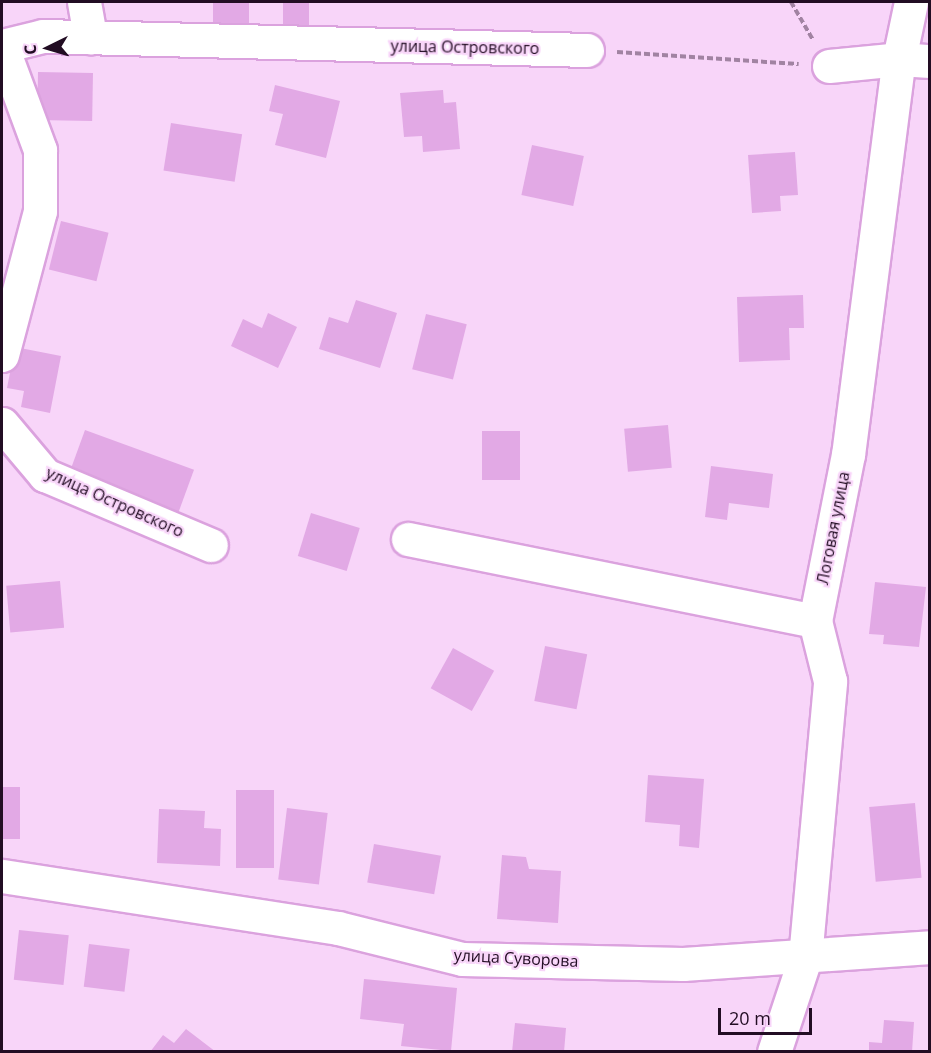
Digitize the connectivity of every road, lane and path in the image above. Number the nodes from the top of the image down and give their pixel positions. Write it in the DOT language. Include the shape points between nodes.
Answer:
graph roads {
  1 [pos="84,2"];
  2 [pos="791,2"];
  3 [pos="911,2"];
  4 [pos="90,37"];
  5 [pos="2,47"];
  6 [pos="587,50"];
  7 [pos="914,60"];
  8 [pos="829,66"];
  9 [pos="2,355"];
  10 [pos="2,424"];
  11 [pos="408,539"];
  12 [pos="211,545"];
  13 [pos="814,621"];
  14 [pos="2,876"];
  15 [pos="930,947"];
  16 [pos="805,958"];
  17 [pos="774,1052"];
  1 -- 4 [label="street"];
  2 -- 8 [label="path"];
  3 -- 7 [label="street, Логовая улица"];
  4 -- 5 [label="street, улица Островского" via="43,36"];
  4 -- 6 [label="street, улица Островского"];
  5 -- 9 [label="street, улица Островского" via="40,150 40,201"];
  6 -- 8 [label="path"];
  7 -- 8 [label="street"];
  7 -- 13 [label="street, Логовая улица" via="848,455"];
  10 -- 12 [label="street, улица Островского" via="45,475"];
  11 -- 13 [label="street"];
  13 -- 16 [label="street, Логовая улица" via="830,681"];
  14 -- 16 [label="street, улица Суворова" via="338,928 462,959 683,963"];
  15 -- 16 [label="street, улица Суворова"];
  16 -- 17 [label="street, Логовая улица"];
}
